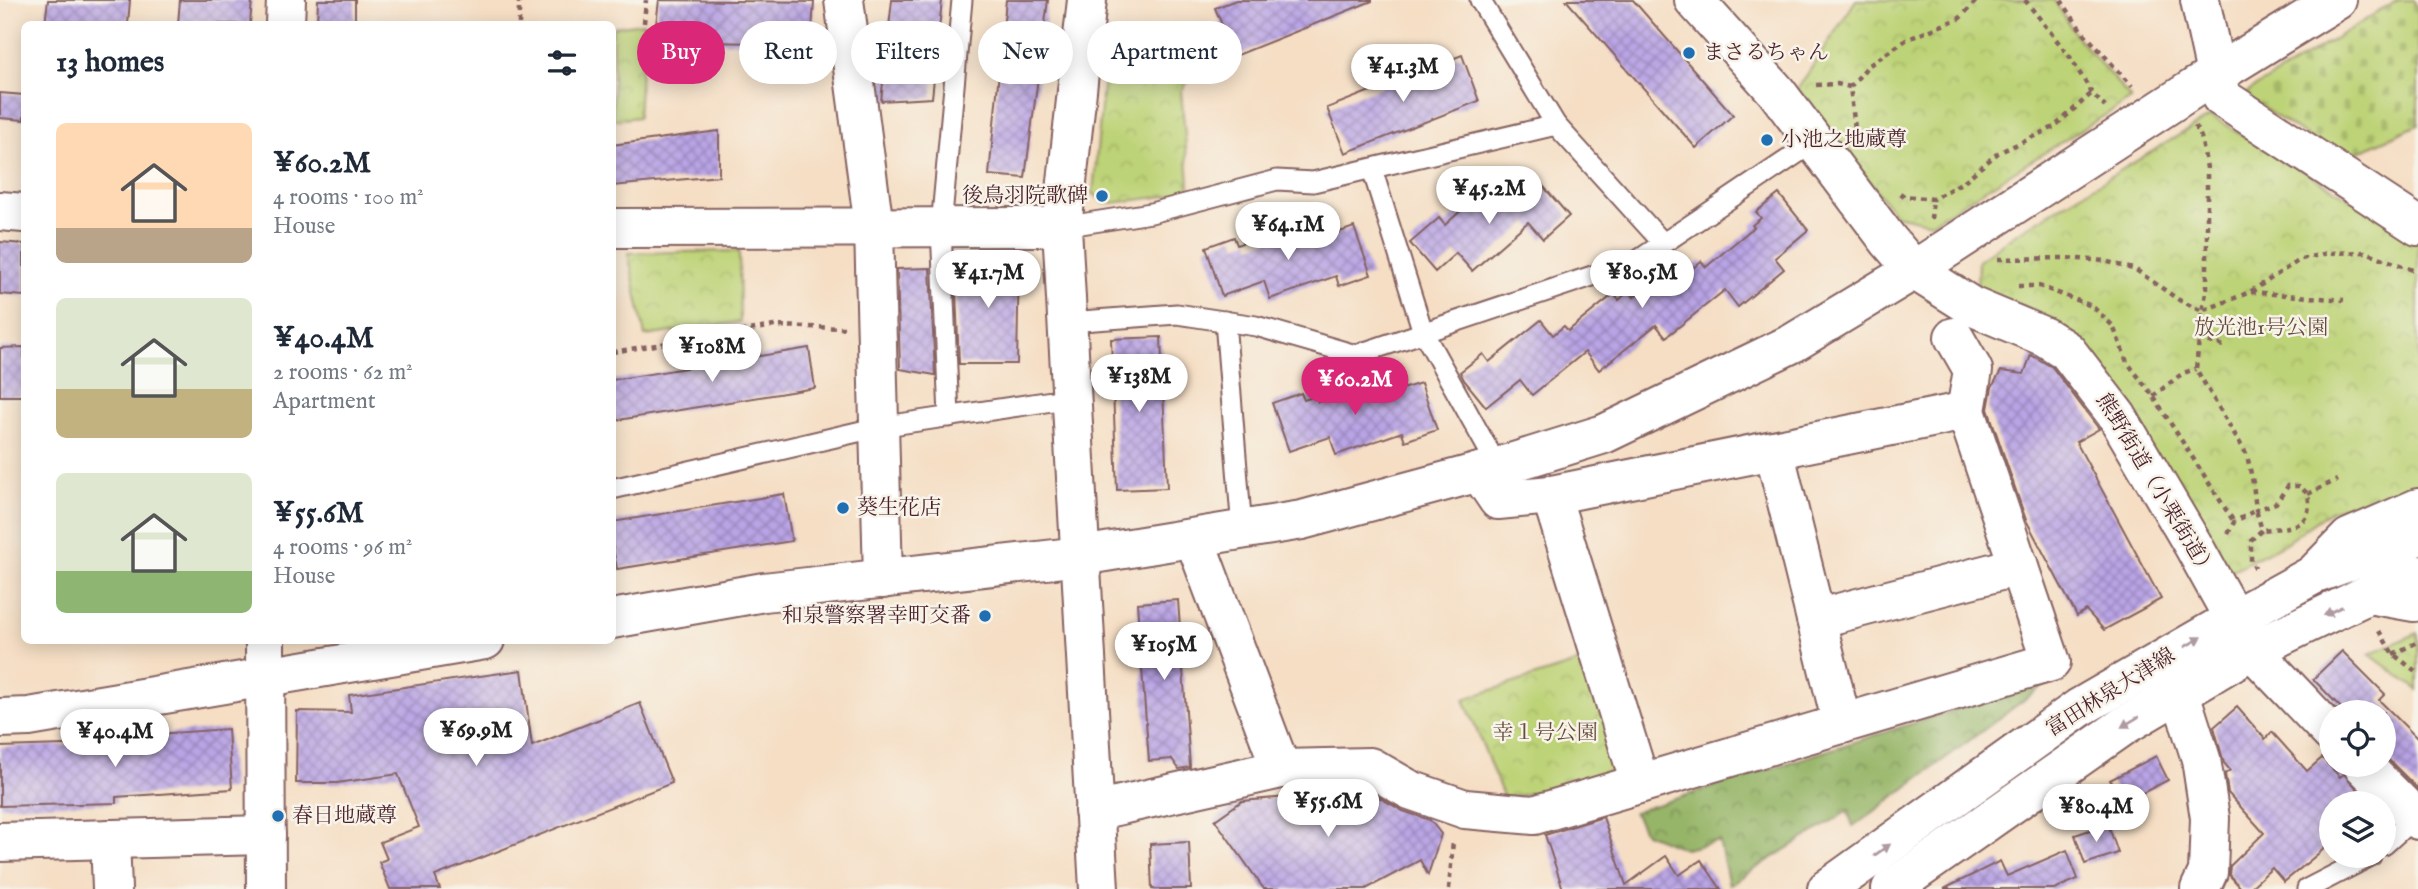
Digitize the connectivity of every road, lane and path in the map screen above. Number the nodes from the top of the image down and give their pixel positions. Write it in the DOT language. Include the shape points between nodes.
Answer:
graph roads {
  1 [pos="286,0"];
  2 [pos="519,0"];
  3 [pos="646,0"];
  4 [pos="844,0"];
  5 [pos="962,0"];
  6 [pos="1087,0"];
  7 [pos="1480,0"];
  8 [pos="1694,0"];
  9 [pos="1977,0"];
  10 [pos="2025,0"];
  11 [pos="2061,0"];
  12 [pos="2200,0"];
  13 [pos="2337,0"];
  14 [pos="285,21"];
  15 [pos="519,21"];
  16 [pos="644,21"];
  17 [pos="2215,76"];
  18 [pos="1850,87"];
  19 [pos="1808,89"];
  20 [pos="2092,93"];
  21 [pos="2109,112"];
  22 [pos="2156,113"];
  23 [pos="1556,125"];
  24 [pos="2201,137"];
  25 [pos="1814,142"];
  26 [pos="1861,144"];
  27 [pos="1372,169"];
  28 [pos="1896,190"];
  29 [pos="0,211"];
  30 [pos="21,213"];
  31 [pos="2418,226"];
  32 [pos="874,227"];
  33 [pos="941,227"];
  34 [pos="1062,227"];
  35 [pos="616,228"];
  36 [pos="1663,243"];
  37 [pos="1989,259"];
  38 [pos="1914,270"];
  39 [pos="2418,272"];
  40 [pos="2250,292"];
  41 [pos="2344,300"];
  42 [pos="2202,311"];
  43 [pos="1225,321"];
  44 [pos="1068,322"];
  45 [pos="877,329"];
  46 [pos="1423,332"];
  47 [pos="1954,337"];
  48 [pos="2199,340"];
  49 [pos="2224,346"];
  50 [pos="616,351"];
  51 [pos="2196,369"];
  52 [pos="2152,396"];
  53 [pos="1072,398"];
  54 [pos="1966,411"];
  55 [pos="949,417"];
  56 [pos="879,427"];
  57 [pos="1774,450"];
  58 [pos="1488,470"];
  59 [pos="2336,480"];
  60 [pos="616,488"];
  61 [pos="2308,494"];
  62 [pos="1552,495"];
  63 [pos="2418,508"];
  64 [pos="2256,510"];
  65 [pos="1242,530"];
  66 [pos="2262,530"];
  67 [pos="2418,536"];
  68 [pos="1194,538"];
  69 [pos="2225,538"];
  70 [pos="1081,556"];
  71 [pos="2019,566"];
  72 [pos="2258,575"];
  73 [pos="2313,575"];
  74 [pos="2418,575"];
  75 [pos="883,579"];
  76 [pos="2418,601"];
  77 [pos="2371,607"];
  78 [pos="616,618"];
  79 [pos="1816,618"];
  80 [pos="2242,635"];
  81 [pos="2418,642"];
  82 [pos="265,644"];
  83 [pos="462,644"];
  84 [pos="2393,654"];
  85 [pos="2418,673"];
  86 [pos="264,679"];
  87 [pos="2180,693"];
  88 [pos="0,718"];
  89 [pos="2319,720"];
  90 [pos="1842,724"];
  91 [pos="1281,769"];
  92 [pos="2375,777"];
  93 [pos="1640,783"];
  94 [pos="1465,809"];
  95 [pos="1094,811"];
  96 [pos="2416,818"];
  97 [pos="266,835"];
  98 [pos="2396,835"];
  99 [pos="110,839"];
  100 [pos="0,842"];
  101 [pos="2348,868"];
  102 [pos="1906,885"];
  103 [pos="112,889"];
  104 [pos="266,889"];
  105 [pos="1098,889"];
  106 [pos="1449,889"];
  107 [pos="1827,889"];
  108 [pos="2200,889"];
  109 [pos="2307,889"];
  1 -- 14 [label="street"];
  2 -- 15 [label="path"];
  3 -- 16 [label="path"];
  4 -- 32 [label="street"];
  5 -- 33 [label="lane"];
  6 -- 34 [label="street"];
  7 -- 23 [label="lane"];
  8 -- 25 [label="street, 熊野街道（小栗街道）"];
  9 -- 18 [label="path" via="1960,18 1906,40 1868,66"];
  10 -- 20 [label="path"];
  11 -- 22 [label="path" via="2081,30"];
  12 -- 17 [label="street"];
  13 -- 17 [label="street"];
  17 -- 22 [label="street"];
  17 -- 31 [label="street" via="2221,97"];
  18 -- 19 [label="path" via="1819,84"];
  18 -- 26 [label="path" via="1855,134"];
  20 -- 21 [label="path"];
  20 -- 28 [label="path" via="2054,127 1998,153 1933,199 1904,197"];
  22 -- 38 [label="street"];
  23 -- 27 [label="lane"];
  23 -- 36 [label="lane"];
  24 -- 42 [label="path" via="2207,168 2207,289"];
  25 -- 36 [label="lane"];
  25 -- 38 [label="street, 熊野街道（小栗街道）"];
  27 -- 34 [label="lane" via="1313,182 1277,180 1152,213"];
  27 -- 46 [label="lane"];
  29 -- 30 [label="street"];
  32 -- 33 [label="street"];
  32 -- 35 [label="street"];
  32 -- 45 [label="street"];
  33 -- 34 [label="street"];
  33 -- 55 [label="lane"];
  34 -- 44 [label="street"];
  36 -- 46 [label="lane" via="1637,261"];
  37 -- 42 [label="path" via="2105,261 2136,270"];
  38 -- 58 [label="street" via="1793,343 1616,428"];
  38 -- 80 [label="street, 熊野街道（小栗街道）" via="1971,306 2067,351 2117,416"];
  39 -- 40 [label="path" via="2365,252 2328,253 2301,260"];
  40 -- 41 [label="path"];
  40 -- 42 [label="path"];
  42 -- 48 [label="path"];
  43 -- 44 [label="lane" via="1177,314"];
  43 -- 46 [label="lane" via="1356,355"];
  43 -- 65 [label="lane"];
  44 -- 53 [label="street"];
  45 -- 50 [label="path" via="774,326"];
  45 -- 56 [label="street"];
  46 -- 58 [label="lane"];
  47 -- 54 [label="street" via="1973,370"];
  48 -- 49 [label="path"];
  48 -- 51 [label="path"];
  51 -- 52 [label="path"];
  51 -- 64 [label="path" via="2247,455"];
  53 -- 55 [label="lane"];
  53 -- 70 [label="street"];
  54 -- 57 [label="street"];
  54 -- 71 [label="street"];
  55 -- 56 [label="lane"];
  56 -- 60 [label="lane"];
  56 -- 75 [label="street"];
  57 -- 62 [label="street"];
  57 -- 79 [label="street"];
  58 -- 62 [label="street" via="1498,500"];
  58 -- 65 [label="street" via="1302,520"];
  59 -- 61 [label="path"];
  61 -- 64 [label="path" via="2299,486 2288,486 2276,503"];
  61 -- 66 [label="path" via="2310,508 2305,519 2294,526"];
  62 -- 93 [label="street"];
  63 -- 73 [label="street" via="2349,538"];
  64 -- 66 [label="path"];
  64 -- 69 [label="path" via="2234,522"];
  65 -- 68 [label="street"];
  66 -- 72 [label="path" via="2251,540 2251,561"];
  67 -- 73 [label="street, 富田林泉大津線"];
  68 -- 70 [label="street"];
  68 -- 91 [label="street"];
  70 -- 75 [label="street"];
  70 -- 95 [label="street"];
  71 -- 79 [label="street"];
  71 -- 90 [label="street" via="2051,662"];
  73 -- 80 [label="street, 富田林泉大津線"];
  74 -- 77 [label="street, 富田林泉大津線"];
  75 -- 78 [label="street" via="764,592"];
  76 -- 77 [label="street"];
  77 -- 80 [label="street, 富田林泉大津線, one-way"];
  77 -- 84 [label="path"];
  79 -- 90 [label="street"];
  80 -- 87 [label="street, 富田林泉大津線"];
  80 -- 89 [label="street, 熊野街道（小栗街道）"];
  107 -- 80 [label="street, 富田林泉大津線, one-way" via="2079,708"];
  81 -- 84 [label="path"];
  82 -- 86 [label="street"];
  83 -- 86 [label="street"];
  84 -- 85 [label="path"];
  86 -- 88 [label="street"];
  86 -- 97 [label="street"];
  87 -- 102 [label="street, 富田林泉大津線, one-way" via="2125,725"];
  87 -- 108 [label="street" via="2201,759 2210,818 2208,872"];
  90 -- 93 [label="street"];
  91 -- 94 [label="street" via="1370,767 1410,790"];
  91 -- 95 [label="street"];
  92 -- 96 [label="street"];
  93 -- 94 [label="street" via="1534,815"];
  94 -- 106 [label="path" via="1452,843"];
  95 -- 105 [label="street"];
  96 -- 98 [label="lane"];
  97 -- 99 [label="street"];
  97 -- 104 [label="street"];
  99 -- 100 [label="street"];
  99 -- 103 [label="street"];
  101 -- 109 [label="lane"];
}
